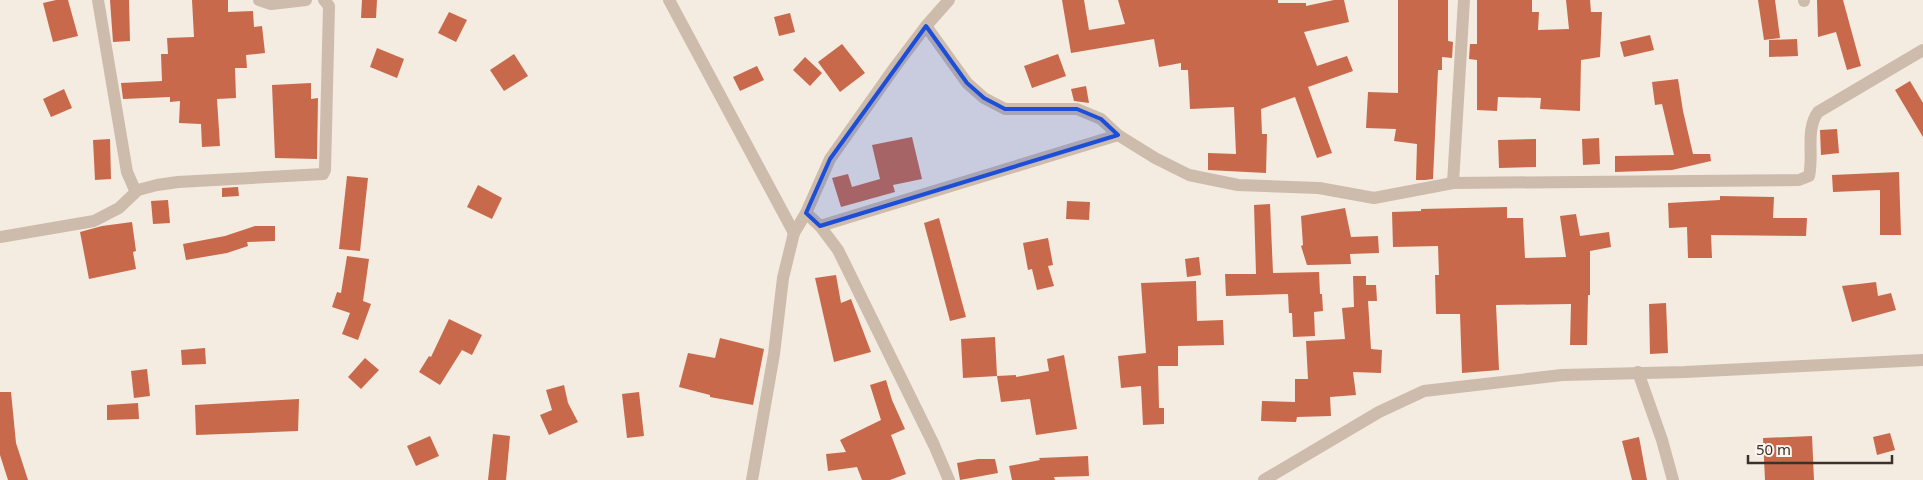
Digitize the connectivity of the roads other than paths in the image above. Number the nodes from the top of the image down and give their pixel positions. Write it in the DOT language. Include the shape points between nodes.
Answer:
graph roads {
  1 [pos="98,0"];
  2 [pos="259,0"];
  3 [pos="306,0"];
  4 [pos="324,0"];
  5 [pos="669,0"];
  6 [pos="949,0"];
  7 [pos="1464,0"];
  8 [pos="926,26"];
  9 [pos="1923,50"];
  10 [pos="1118,135"];
  11 [pos="1453,183"];
  12 [pos="138,190"];
  13 [pos="806,213"];
  14 [pos="820,226"];
  15 [pos="794,233"];
  16 [pos="0,237"];
  17 [pos="1923,360"];
  18 [pos="1638,372"];
  19 [pos="752,480"];
  20 [pos="948,480"];
  21 [pos="1264,480"];
  22 [pos="1673,480"];
  1 -- 12 [label="street" via="126,172"];
  2 -- 3 [label="street" via="271,4"];
  4 -- 12 [label="street" via="329,6 323,174 178,182"];
  5 -- 15 [label="street"];
  6 -- 8 [label="street"];
  7 -- 11 [label="street"];
  8 -- 10 [label="street" via="967,83 984,98 1005,109 1077,109 1101,118"];
  8 -- 13 [label="street" via="830,159"];
  9 -- 11 [label="street" via="1818,112 1813,119 1809,176 1800,180"];
  10 -- 11 [label="street" via="1189,175 1238,184 1319,188 1374,198"];
  10 -- 14 [label="street"];
  12 -- 16 [label="street" via="119,208 94,221"];
  13 -- 14 [label="street"];
  13 -- 15 [label="street"];
  14 -- 20 [label="street" via="847,267"];
  15 -- 19 [label="street" via="783,278 774,354"];
  17 -- 18 [label="street"];
  18 -- 21 [label="street" via="1562,375 1424,391 1379,412"];
  18 -- 22 [label="street"];
}
